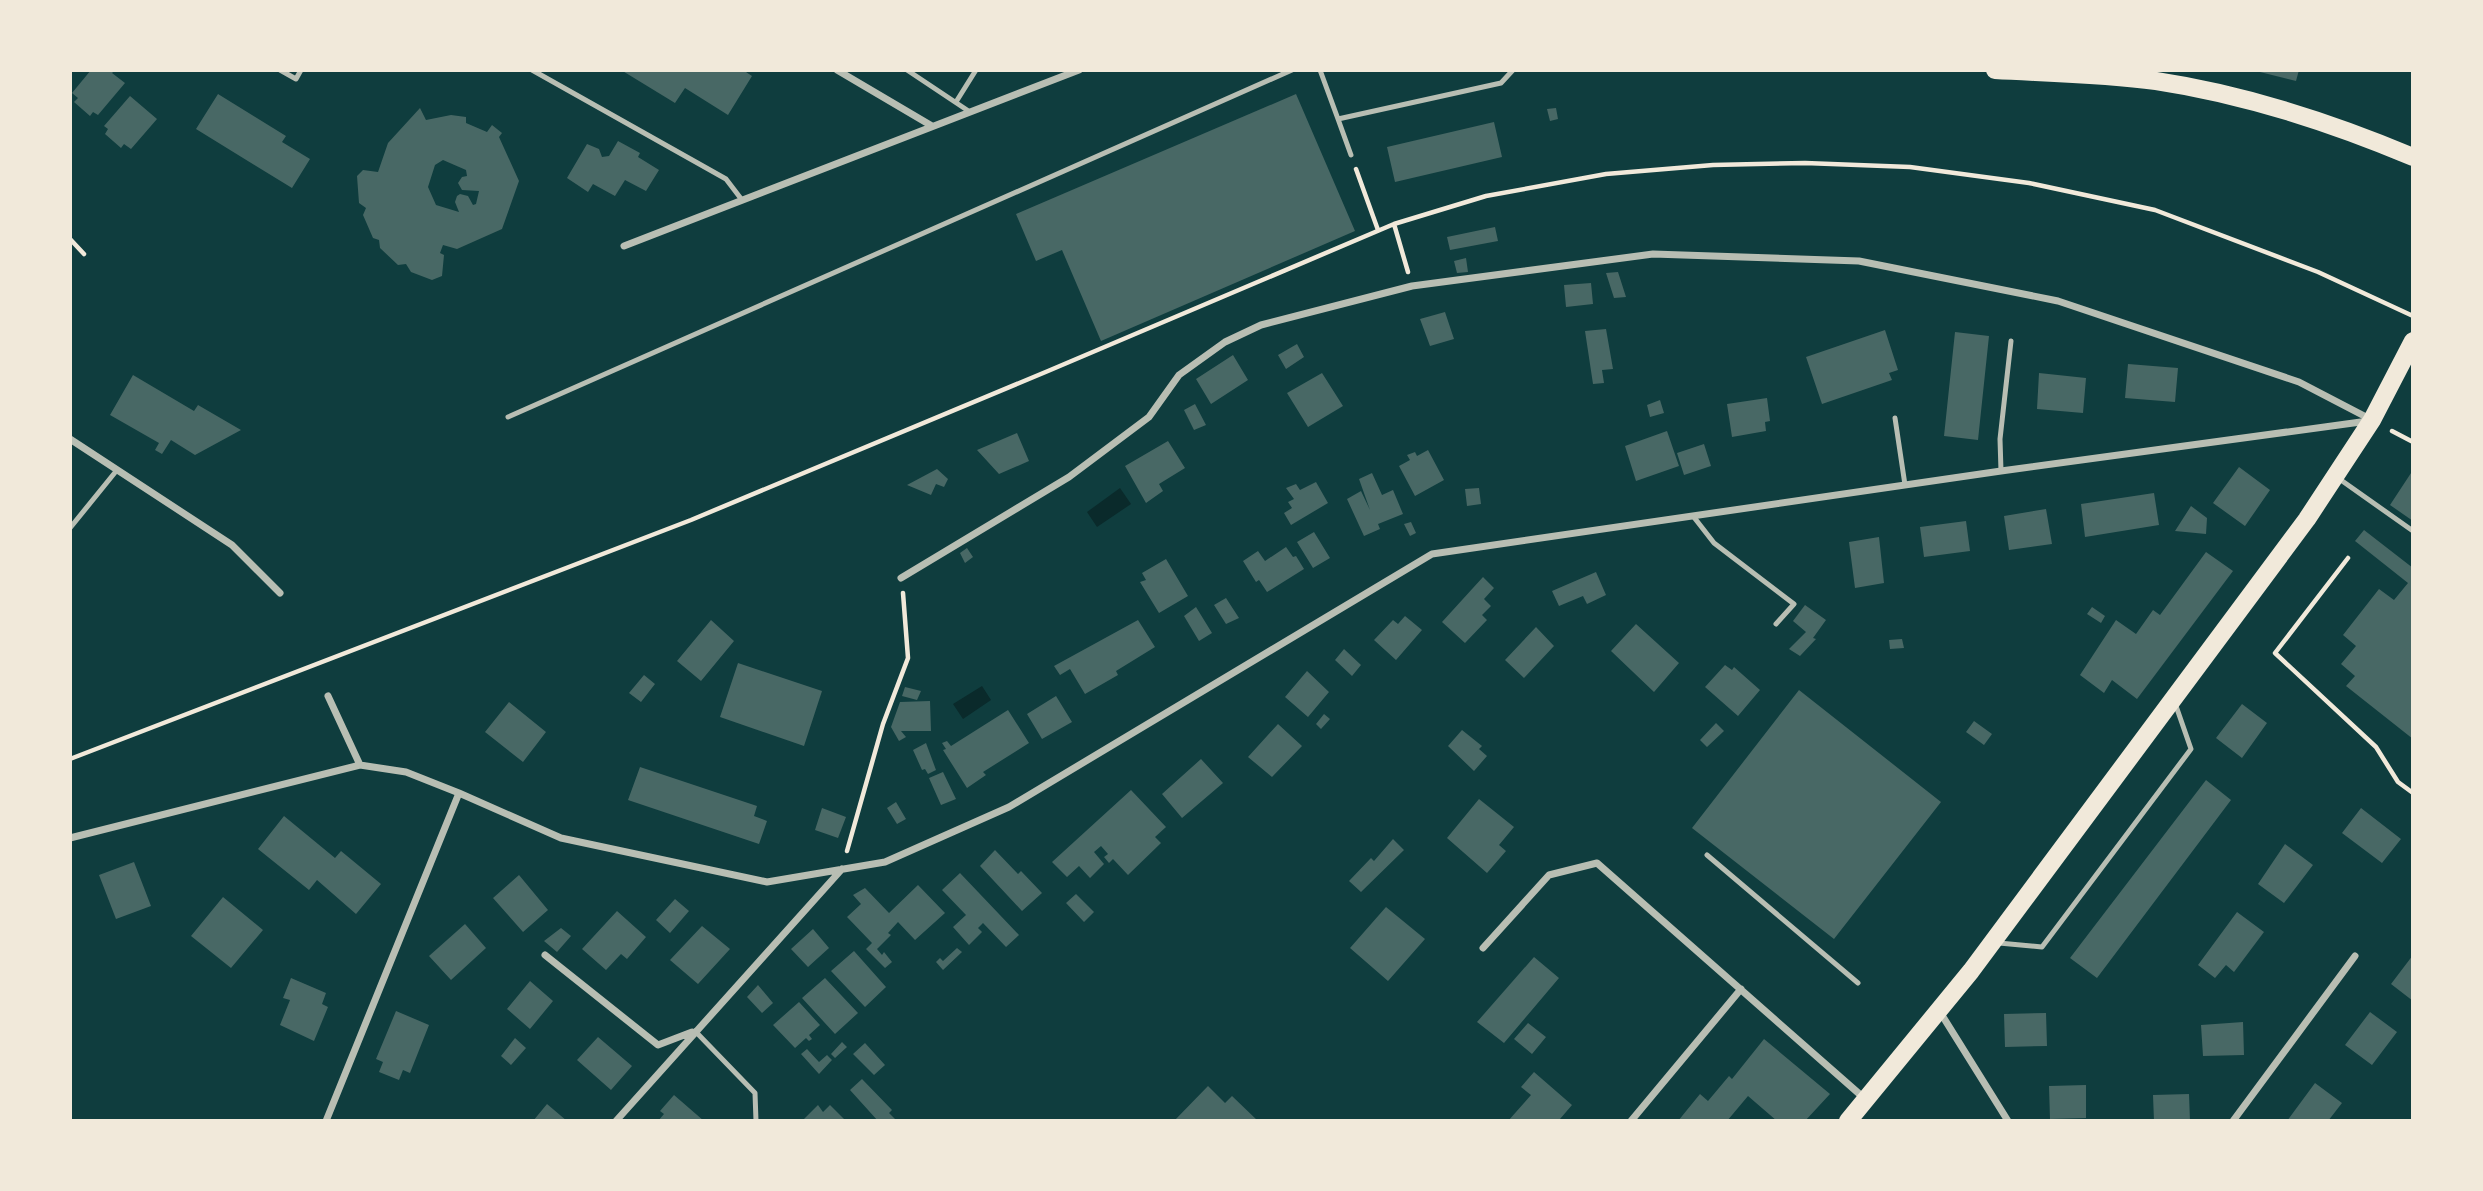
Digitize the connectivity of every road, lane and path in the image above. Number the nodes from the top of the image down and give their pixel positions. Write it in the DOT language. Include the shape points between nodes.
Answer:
graph roads {
  1 [pos="280,70"];
  2 [pos="301,70"];
  3 [pos="532,70"];
  4 [pos="837,70"];
  5 [pos="907,70"];
  6 [pos="976,70"];
  7 [pos="1079,70"];
  8 [pos="1292,70"];
  9 [pos="1320,70"];
  10 [pos="1513,70"];
  11 [pos="1995,70"];
  12 [pos="956,102"];
  13 [pos="970,112"];
  14 [pos="1338,120"];
  15 [pos="932,126"];
  16 [pos="1351,155"];
  17 [pos="2413,157"];
  18 [pos="741,200"];
  19 [pos="1394,223"];
  20 [pos="1378,230"];
  21 [pos="70,239"];
  22 [pos="624,246"];
  23 [pos="84,254"];
  24 [pos="2318,272"];
  25 [pos="1412,286"];
  26 [pos="2413,316"];
  27 [pos="2011,341"];
  28 [pos="2413,341"];
  29 [pos="508,417"];
  30 [pos="1895,418"];
  31 [pos="2372,420"];
  32 [pos="70,441"];
  33 [pos="117,470"];
  34 [pos="2001,471"];
  35 [pos="2336,477"];
  36 [pos="1905,485"];
  37 [pos="1693,516"];
  38 [pos="70,528"];
  39 [pos="2413,531"];
  40 [pos="2348,558"];
  41 [pos="901,578"];
  42 [pos="280,593"];
  43 [pos="1776,624"];
  44 [pos="346,652"];
  45 [pos="328,696"];
  46 [pos="2174,699"];
  47 [pos="70,759"];
  48 [pos="360,765"];
  49 [pos="459,793"];
  50 [pos="2413,793"];
  51 [pos="70,838"];
  52 [pos="1707,855"];
  53 [pos="842,869"];
  54 [pos="1992,942"];
  55 [pos="1483,948"];
  56 [pos="545,955"];
  57 [pos="2355,956"];
  58 [pos="1858,983"];
  59 [pos="1741,989"];
  60 [pos="1940,1011"];
  61 [pos="695,1031"];
  62 [pos="1866,1100"];
  63 [pos="326,1121"];
  64 [pos="616,1121"];
  65 [pos="756,1121"];
  66 [pos="1631,1121"];
  67 [pos="1847,1121"];
  68 [pos="2008,1121"];
  69 [pos="2233,1121"];
  1 -- 2 [label="lane" via="296,79"];
  3 -- 18 [label="lane" via="726,179"];
  4 -- 15 [label="street"];
  5 -- 12 [label="lane"];
  6 -- 12 [label="lane"];
  7 -- 13 [label="street"];
  8 -- 29 [label="lane"];
  9 -- 14 [label="lane"];
  10 -- 14 [label="lane" via="1500,83"];
  11 -- 17 [label="main road" via="2158,81 2275,108 2352,131"];
  12 -- 13 [label="lane"];
  13 -- 15 [label="street"];
  14 -- 16 [label="lane"];
  15 -- 18 [label="street"];
  16 -- 20 [label="path"];
  18 -- 22 [label="street"];
  19 -- 25 [label="path"];
  21 -- 23 [label="path"];
  24 -- 26 [label="path"];
  25 -- 31 [label="street" via="1653,254 1859,261 2058,301 2299,382"];
  25 -- 41 [label="street" via="1261,325 1225,342 1179,375 1149,416 1069,477"];
  27 -- 34 [label="lane"];
  28 -- 31 [label="main road"];
  30 -- 36 [label="lane"];
  31 -- 34 [label="street"];
  31 -- 35 [label="main road"];
  32 -- 33 [label="street"];
  33 -- 38 [label="lane"];
  33 -- 42 [label="street" via="232,545"];
  34 -- 36 [label="street"];
  35 -- 39 [label="lane"];
  35 -- 46 [label="main road"];
  36 -- 37 [label="street"];
  37 -- 43 [label="lane" via="1714,542 1794,604"];
  37 -- 53 [label="street" via="1432,554 1009,807 885,862"];
  40 -- 50 [label="path" via="2274,653 2376,747 2398,782"];
  41 -- 53 [label="path" via="908,658 883,724"];
  44 -- 47 [label="path"];
  45 -- 48 [label="street"];
  46 -- 54 [label="main road"];
  46 -- 54 [label="lane" via="2191,749 2042,947"];
  48 -- 49 [label="street" via="406,772"];
  48 -- 51 [label="street"];
  49 -- 53 [label="street" via="561,838 767,882"];
  49 -- 63 [label="street"];
  52 -- 58 [label="lane"];
  53 -- 61 [label="street"];
  54 -- 60 [label="main road"];
  55 -- 59 [label="street" via="1549,875 1597,863"];
  56 -- 61 [label="street" via="658,1045"];
  57 -- 69 [label="street"];
  59 -- 62 [label="street"];
  59 -- 66 [label="street"];
  60 -- 62 [label="main road"];
  60 -- 68 [label="street"];
  61 -- 64 [label="street"];
  61 -- 65 [label="lane" via="755,1093"];
  62 -- 67 [label="main road"];
}
